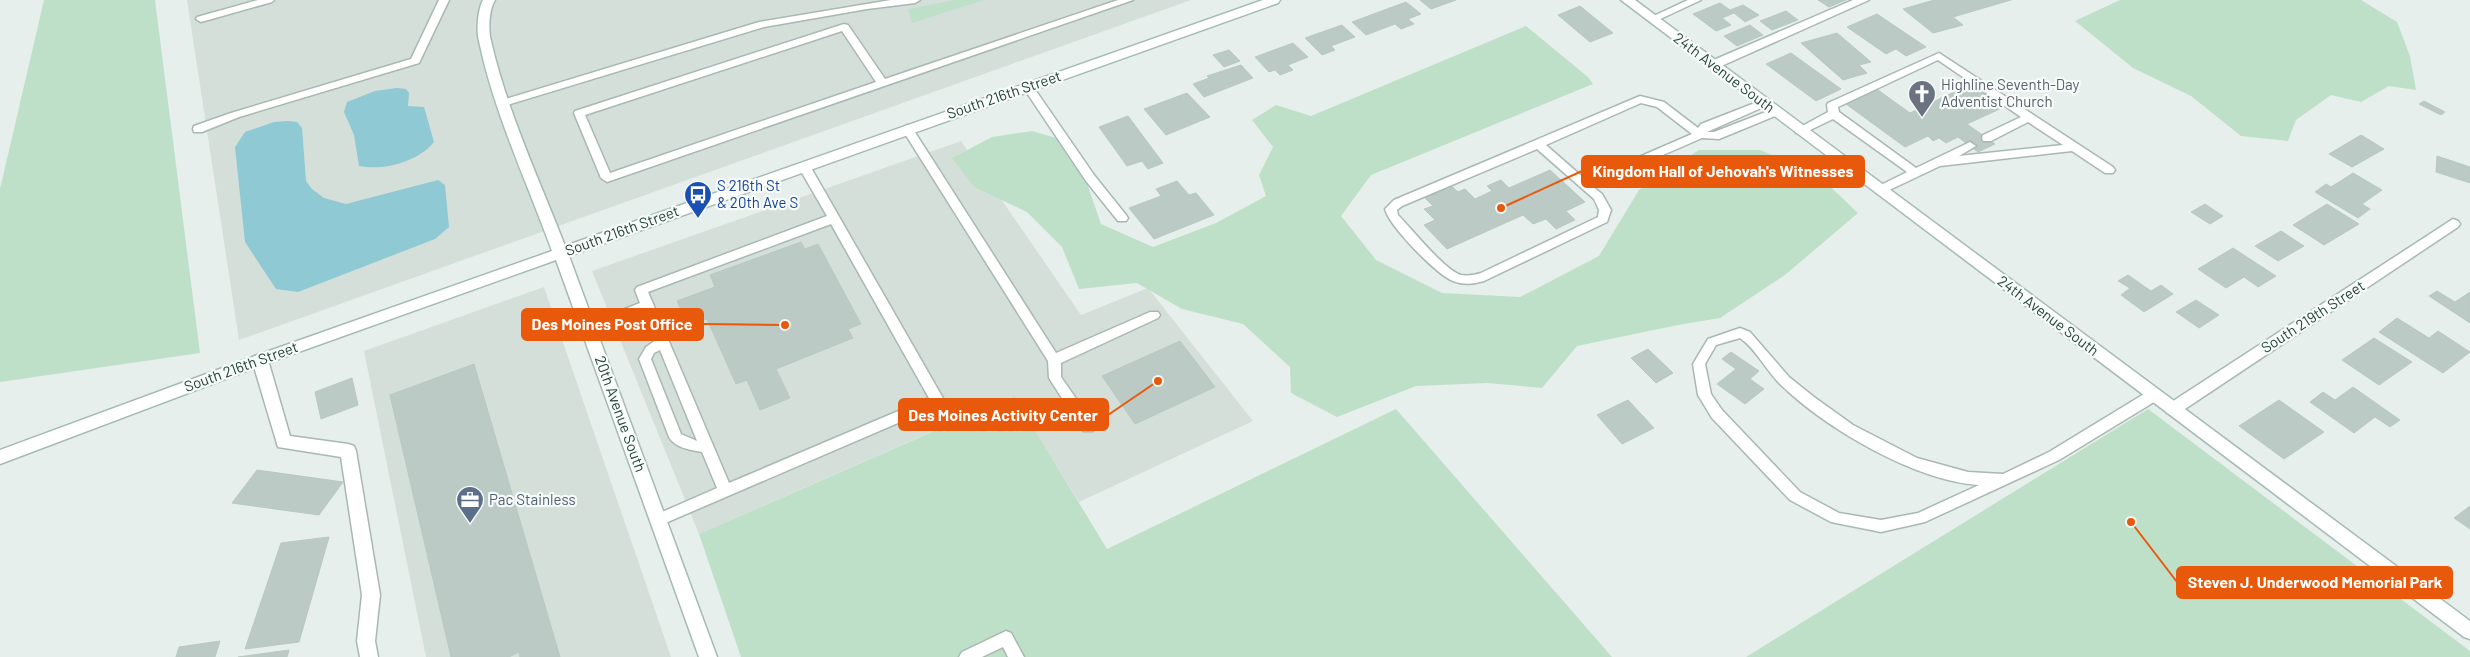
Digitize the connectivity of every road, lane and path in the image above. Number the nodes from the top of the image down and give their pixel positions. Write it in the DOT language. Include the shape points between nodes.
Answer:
graph roads {
  1 [pos="269,0"];
  2 [pos="444,0"];
  3 [pos="489,0"];
  4 [pos="915,0"];
  5 [pos="1128,0"];
  6 [pos="1274,0"];
  7 [pos="1627,0"];
  8 [pos="1696,0"];
  9 [pos="1863,0"];
  10 [pos="201,18"];
  11 [pos="1652,19"];
  12 [pos="1713,65"];
  13 [pos="882,83"];
  14 [pos="1028,87"];
  15 [pos="503,103"];
  16 [pos="1764,103"];
  17 [pos="1776,112"];
  18 [pos="1834,114"];
  19 [pos="2029,117"];
  20 [pos="198,129"];
  21 [pos="907,129"];
  22 [pos="1800,130"];
  23 [pos="1699,135"];
  24 [pos="1986,138"];
  25 [pos="1538,144"];
  26 [pos="1970,146"];
  27 [pos="2075,147"];
  28 [pos="1938,162"];
  29 [pos="804,166"];
  30 [pos="2109,170"];
  31 [pos="1916,173"];
  32 [pos="1584,184"];
  33 [pos="1881,190"];
  34 [pos="834,218"];
  35 [pos="1122,218"];
  36 [pos="2453,224"];
  37 [pos="560,254"];
  38 [pos="648,306"];
  39 [pos="1154,315"];
  40 [pos="588,328"];
  41 [pos="663,342"];
  42 [pos="260,360"];
  43 [pos="1054,360"];
  44 [pos="2154,395"];
  45 [pos="2173,409"];
  46 [pos="1088,427"];
  47 [pos="707,448"];
  48 [pos="0,457"];
  49 [pos="2002,479"];
  50 [pos="725,491"];
  51 [pos="658,520"];
  52 [pos="2470,631"];
  53 [pos="369,657"];
  54 [pos="708,657"];
  55 [pos="967,657"];
  56 [pos="1016,657"];
  1 -- 10 [label="lane"];
  2 -- 20 [label="lane" via="415,62"];
  3 -- 15 [label="street, 20th Avenue South" via="484,39"];
  4 -- 15 [label="lane" via="763,24"];
  5 -- 13 [label="lane"];
  6 -- 14 [label="street, South 216th Street"];
  7 -- 11 [label="street, 24th Avenue South"];
  8 -- 11 [label="lane"];
  9 -- 12 [label="street"];
  11 -- 12 [label="street, 24th Avenue South"];
  12 -- 16 [label="street, 24th Avenue South"];
  13 -- 13 [label="lane" via="844,27 579,113 607,178"];
  14 -- 21 [label="street, South 216th Street"];
  14 -- 35 [label="lane" via="1090,178"];
  15 -- 37 [label="street, 20th Avenue South"];
  16 -- 17 [label="street, 24th Avenue South"];
  16 -- 23 [label="lane" via="1705,127"];
  17 -- 22 [label="street, 24th Avenue South"];
  17 -- 23 [label="lane" via="1715,136"];
  18 -- 19 [label="lane" via="1832,105 1939,56"];
  18 -- 22 [label="lane"];
  18 -- 31 [label="lane"];
  19 -- 24 [label="lane"];
  19 -- 27 [label="lane"];
  21 -- 29 [label="street, South 216th Street"];
  21 -- 43 [label="lane"];
  22 -- 33 [label="street, 24th Avenue South"];
  23 -- 25 [label="lane" via="1650,99 1640,100"];
  23 -- 32 [label="lane"];
  25 -- 32 [label="lane"];
  25 -- 32 [label="lane" via="1398,203 1391,209 1392,217 1457,278 1484,278 1603,219 1605,210 1598,197"];
  26 -- 28 [label="lane"];
  27 -- 28 [label="lane"];
  27 -- 30 [label="lane"];
  28 -- 31 [label="lane"];
  29 -- 34 [label="lane"];
  29 -- 37 [label="street, South 216th Street"];
  31 -- 33 [label="lane"];
  33 -- 44 [label="street, 24th Avenue South"];
  34 -- 38 [label="lane" via="641,290"];
  34 -- 50 [label="lane" via="937,400"];
  36 -- 45 [label="street, South 219th Street"];
  37 -- 40 [label="street, 20th Avenue South"];
  37 -- 42 [label="street, South 216th Street"];
  38 -- 40 [label="lane"];
  38 -- 41 [label="lane"];
  39 -- 43 [label="lane"];
  40 -- 51 [label="street, 20th Avenue South"];
  41 -- 47 [label="lane"];
  41 -- 47 [label="lane" via="650,350 645,359 676,437"];
  42 -- 48 [label="street, South 216th Street"];
  42 -- 53 [label="street" via="284,442 348,451 372,594 366,641"];
  43 -- 46 [label="lane" via="1055,378"];
  44 -- 45 [label="street, 24th Avenue South"];
  44 -- 49 [label="lane" via="2054,456"];
  45 -- 52 [label="street, 24th Avenue South"];
  47 -- 50 [label="lane"];
  49 -- 49 [label="lane" via="1920,518 1881,526 1836,518 1795,496 1717,414 1704,395 1699,364 1712,342 1746,334 1791,387 1851,430 1903,458 1958,477"];
  50 -- 51 [label="lane"];
  51 -- 54 [label="street, 20th Avenue South"];
  55 -- 56 [label="lane" via="1006,638"];
}
